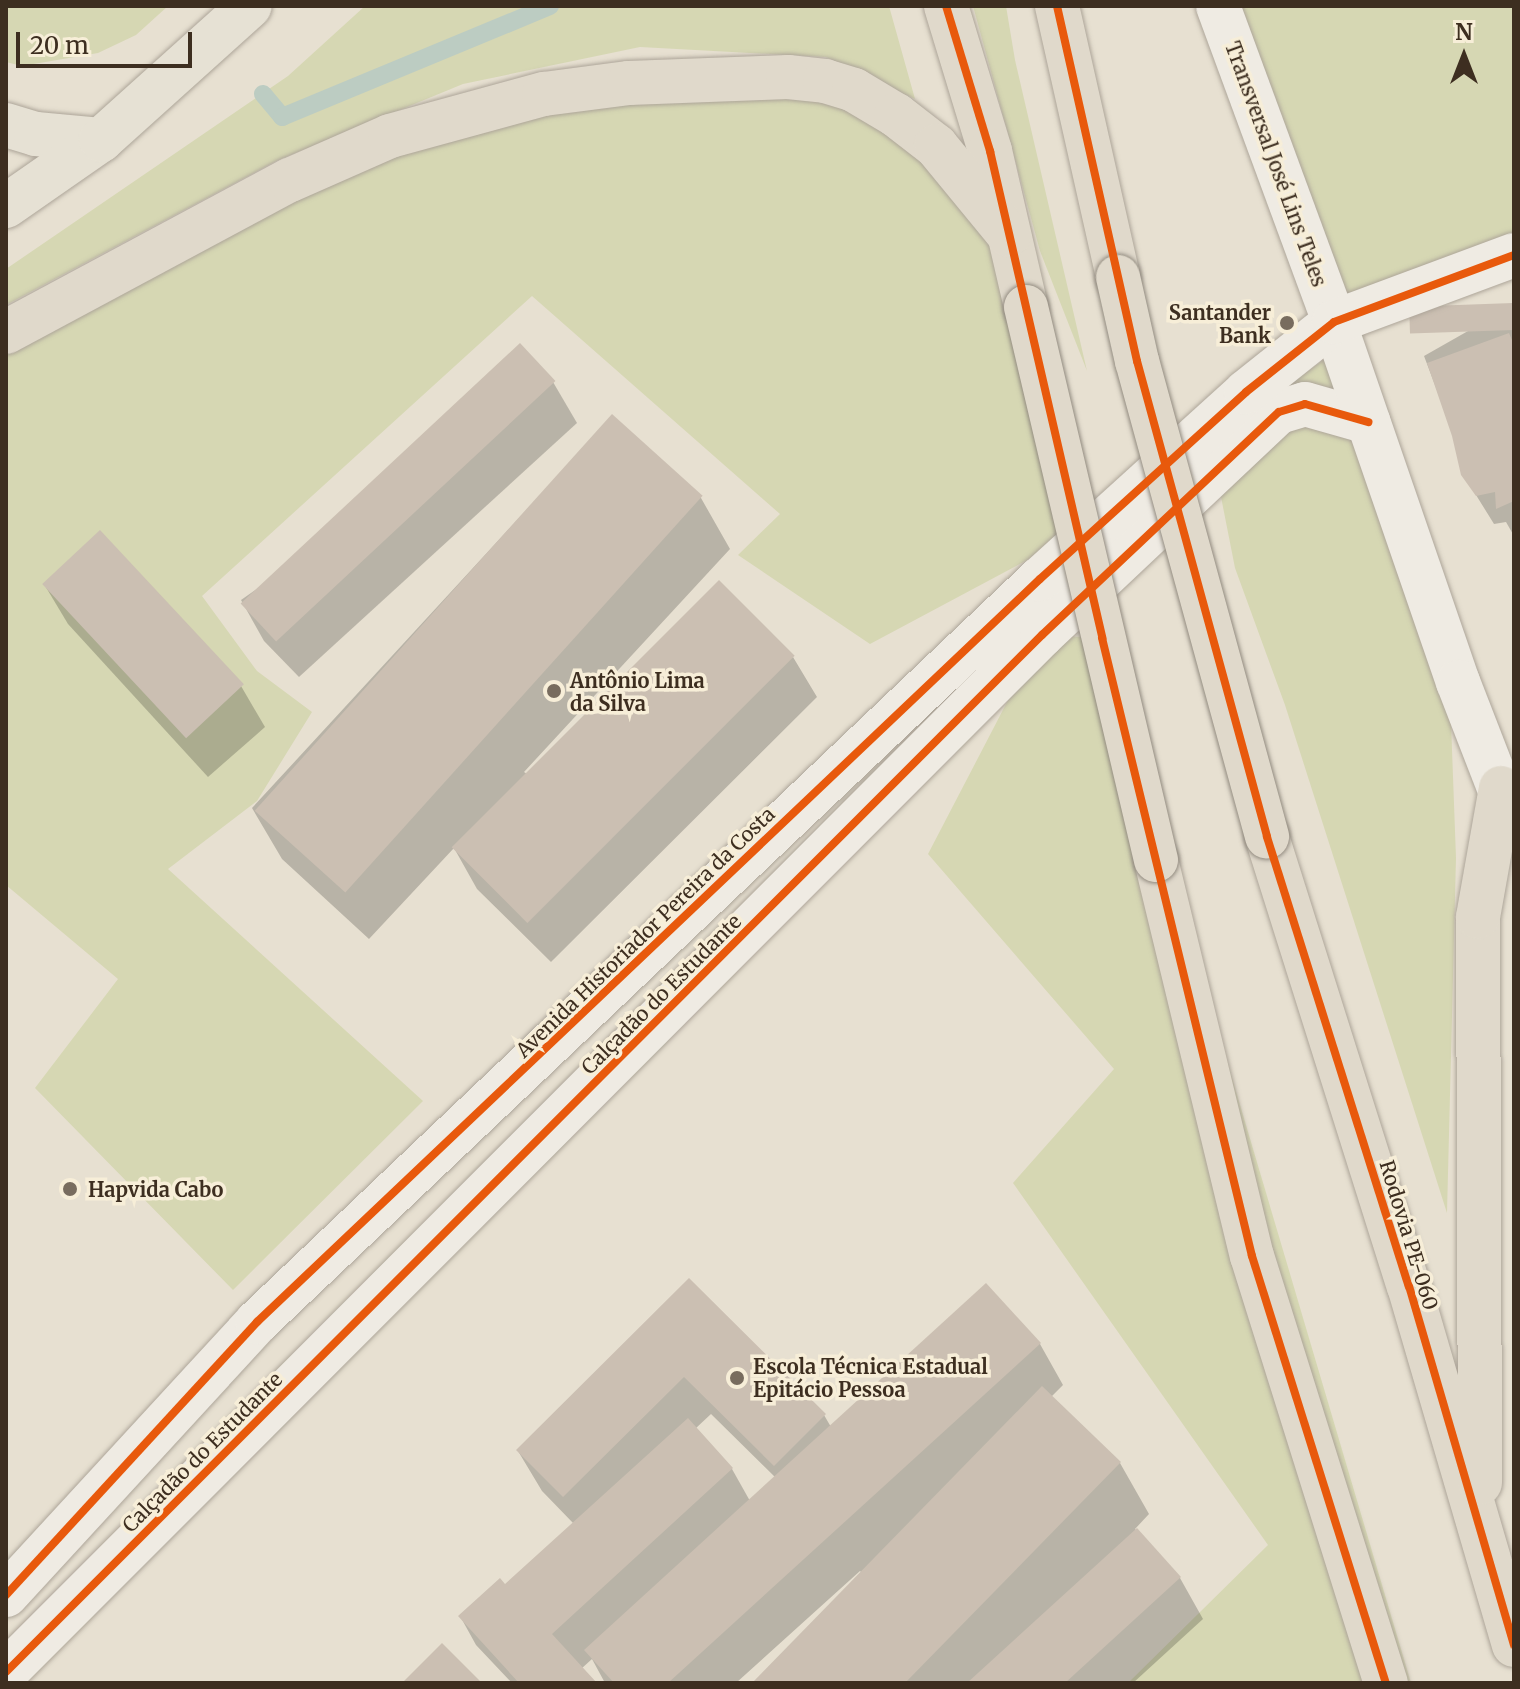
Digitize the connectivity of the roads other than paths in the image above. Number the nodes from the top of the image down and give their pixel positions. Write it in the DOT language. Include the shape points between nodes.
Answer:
graph roads {
  1 [pos="250,6"];
  2 [pos="946,6"];
  3 [pos="1057,6"];
  4 [pos="1218,6"];
  5 [pos="6,125"];
  6 [pos="101,140"];
  7 [pos="6,206"];
  8 [pos="1009,235"];
  9 [pos="1514,255"];
  10 [pos="1334,322"];
  11 [pos="6,332"];
  12 [pos="1368,422"];
  13 [pos="1510,798"];
  14 [pos="1481,1537"];
  15 [pos="6,1595"];
  16 [pos="1514,1645"];
  17 [pos="6,1672"];
  18 [pos="1386,1683"];
  1 -- 6 [label="main road"];
  2 -- 8 [label="highway"];
  3 -- 14 [label="highway, Rodovia PE-060, bridge" via="1137,361 1267,837 1409,1286"];
  4 -- 10 [label="street, Transversal José Lins Teles"];
  5 -- 6 [label="main road" via="36,134"];
  6 -- 7 [label="main road"];
  8 -- 11 [label="highway" via="936,146 854,90 788,77 629,83 544,94 390,136 277,187"];
  8 -- 18 [label="highway, bridge" via="1252,1256"];
  9 -- 10 [label="street, Avenida Historiador Pereira da Costa"];
  10 -- 12 [label="street, Transversal José Lins Teles"];
  10 -- 15 [label="street, Avenida Historiador Pereira da Costa" via="1246,392 1040,579 257,1322"];
  12 -- 13 [label="street, Transversal José Lins Teles" via="1458,682"];
  12 -- 17 [label="street, Calçadão do Estudante" via="1305,404 1279,412 1042,635"];
  13 -- 14 [label="highway" via="1478,917"];
  14 -- 16 [label="highway, Rodovia PE-060"];
}
